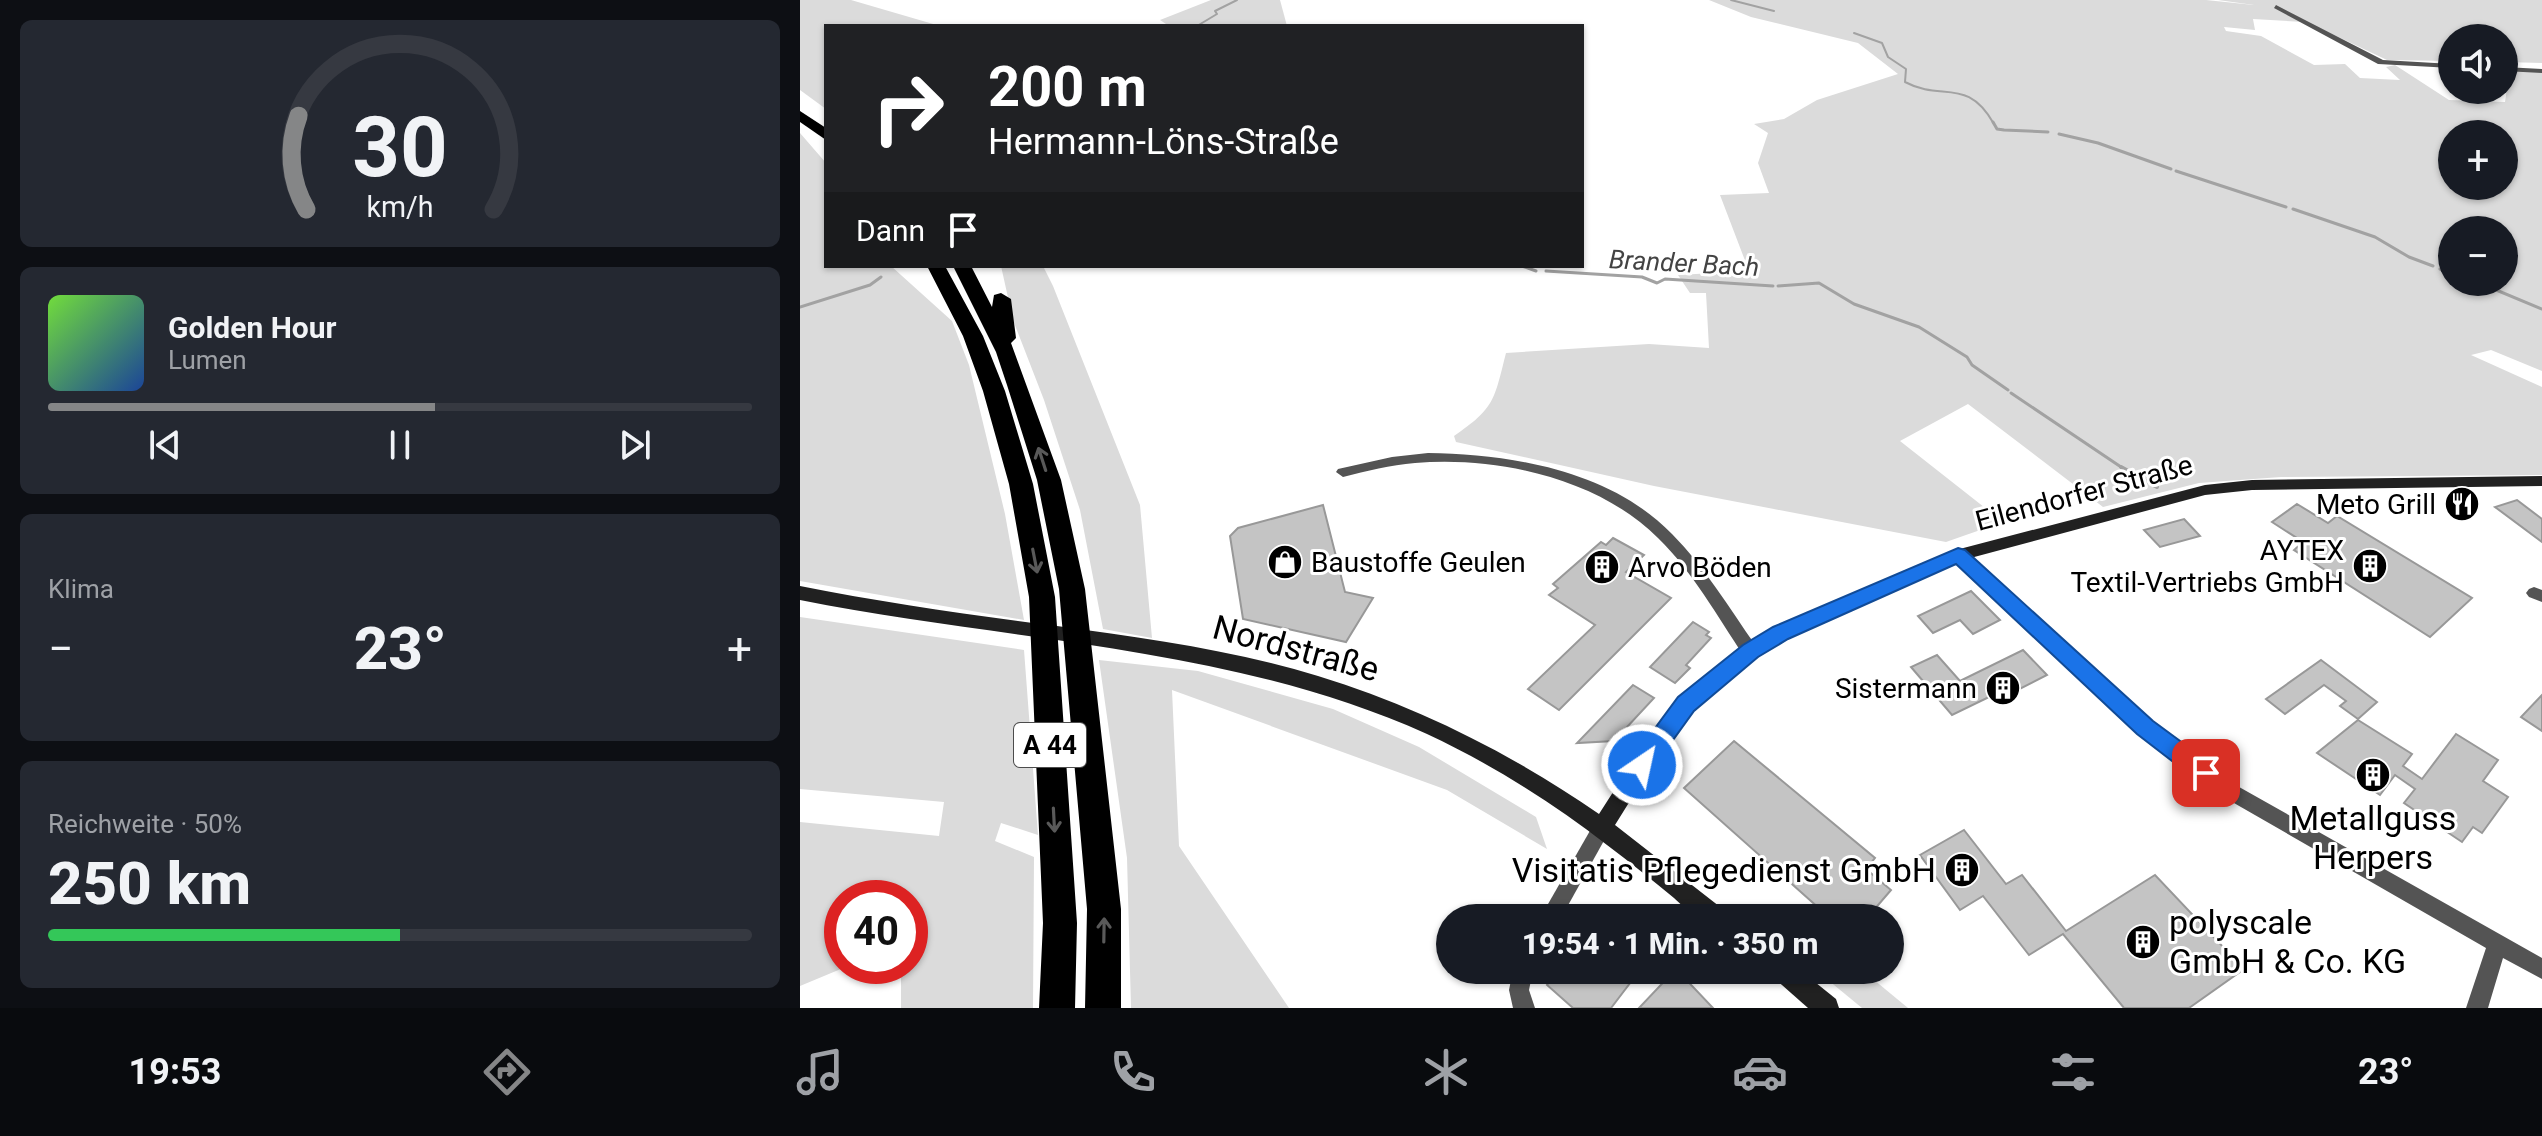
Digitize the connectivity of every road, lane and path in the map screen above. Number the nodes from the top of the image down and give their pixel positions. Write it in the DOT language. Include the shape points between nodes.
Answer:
graph roads {
  1 [pos="2276,7"];
  2 [pos="2438,65"];
  3 [pos="2518,70"];
  4 [pos="2542,71"];
  5 [pos="800,99"];
  6 [pos="800,115"];
  7 [pos="824,116"];
  8 [pos="824,133"];
  9 [pos="937,268"];
  10 [pos="963,268"];
  11 [pos="1001,299"];
  12 [pos="939,301"];
  13 [pos="973,336"];
  14 [pos="1006,352"];
  15 [pos="1343,472"];
  16 [pos="2542,481"];
  17 [pos="1958,555"];
  18 [pos="800,593"];
  19 [pos="1750,651"];
  20 [pos="1602,828"];
  21 [pos="1558,904"];
  22 [pos="1698,904"];
  23 [pos="2498,943"];
  24 [pos="2542,969"];
  25 [pos="1520,984"];
  26 [pos="1799,984"];
  27 [pos="1057,1008"];
  28 [pos="1103,1008"];
  29 [pos="1524,1008"];
  30 [pos="1827,1008"];
  31 [pos="2477,1008"];
  1 -- 2 [label="street" via="2381,62"];
  3 -- 4 [label="street"];
  5 -- 7 [label="highway"];
  6 -- 8 [label="highway"];
  9 -- 13 [label="highway, A 44"];
  10 -- 14 [label="highway, A 44"];
  11 -- 14 [label="highway"];
  12 -- 13 [label="highway"];
  13 -- 27 [label="highway, A 44, one-way" via="1021,484 1042,597 1060,923"];
  28 -- 14 [label="highway, A 44, one-way" via="1104,909 1072,589 1049,480"];
  15 -- 19 [label="street" via="1441,458 1514,467 1590,488 1630,508 1674,545"];
  16 -- 17 [label="street, Eilendorfer Straße" via="2205,490"];
  17 -- 19 [label="street, Eilendorfer Straße"];
  17 -- 23 [label="street" via="2145,727 2226,789"];
  18 -- 20 [label="street, Nordstraße" via="912,616 1112,641 1274,671 1388,708 1482,752"];
  19 -- 20 [label="street, Eilendorfer Straße" via="1686,704"];
  20 -- 21 [label="street"];
  20 -- 22 [label="street, Nordstraße"];
  23 -- 24 [label="street"];
  23 -- 31 [label="street"];
  25 -- 29 [label="street"];
  26 -- 30 [label="street"];
}
